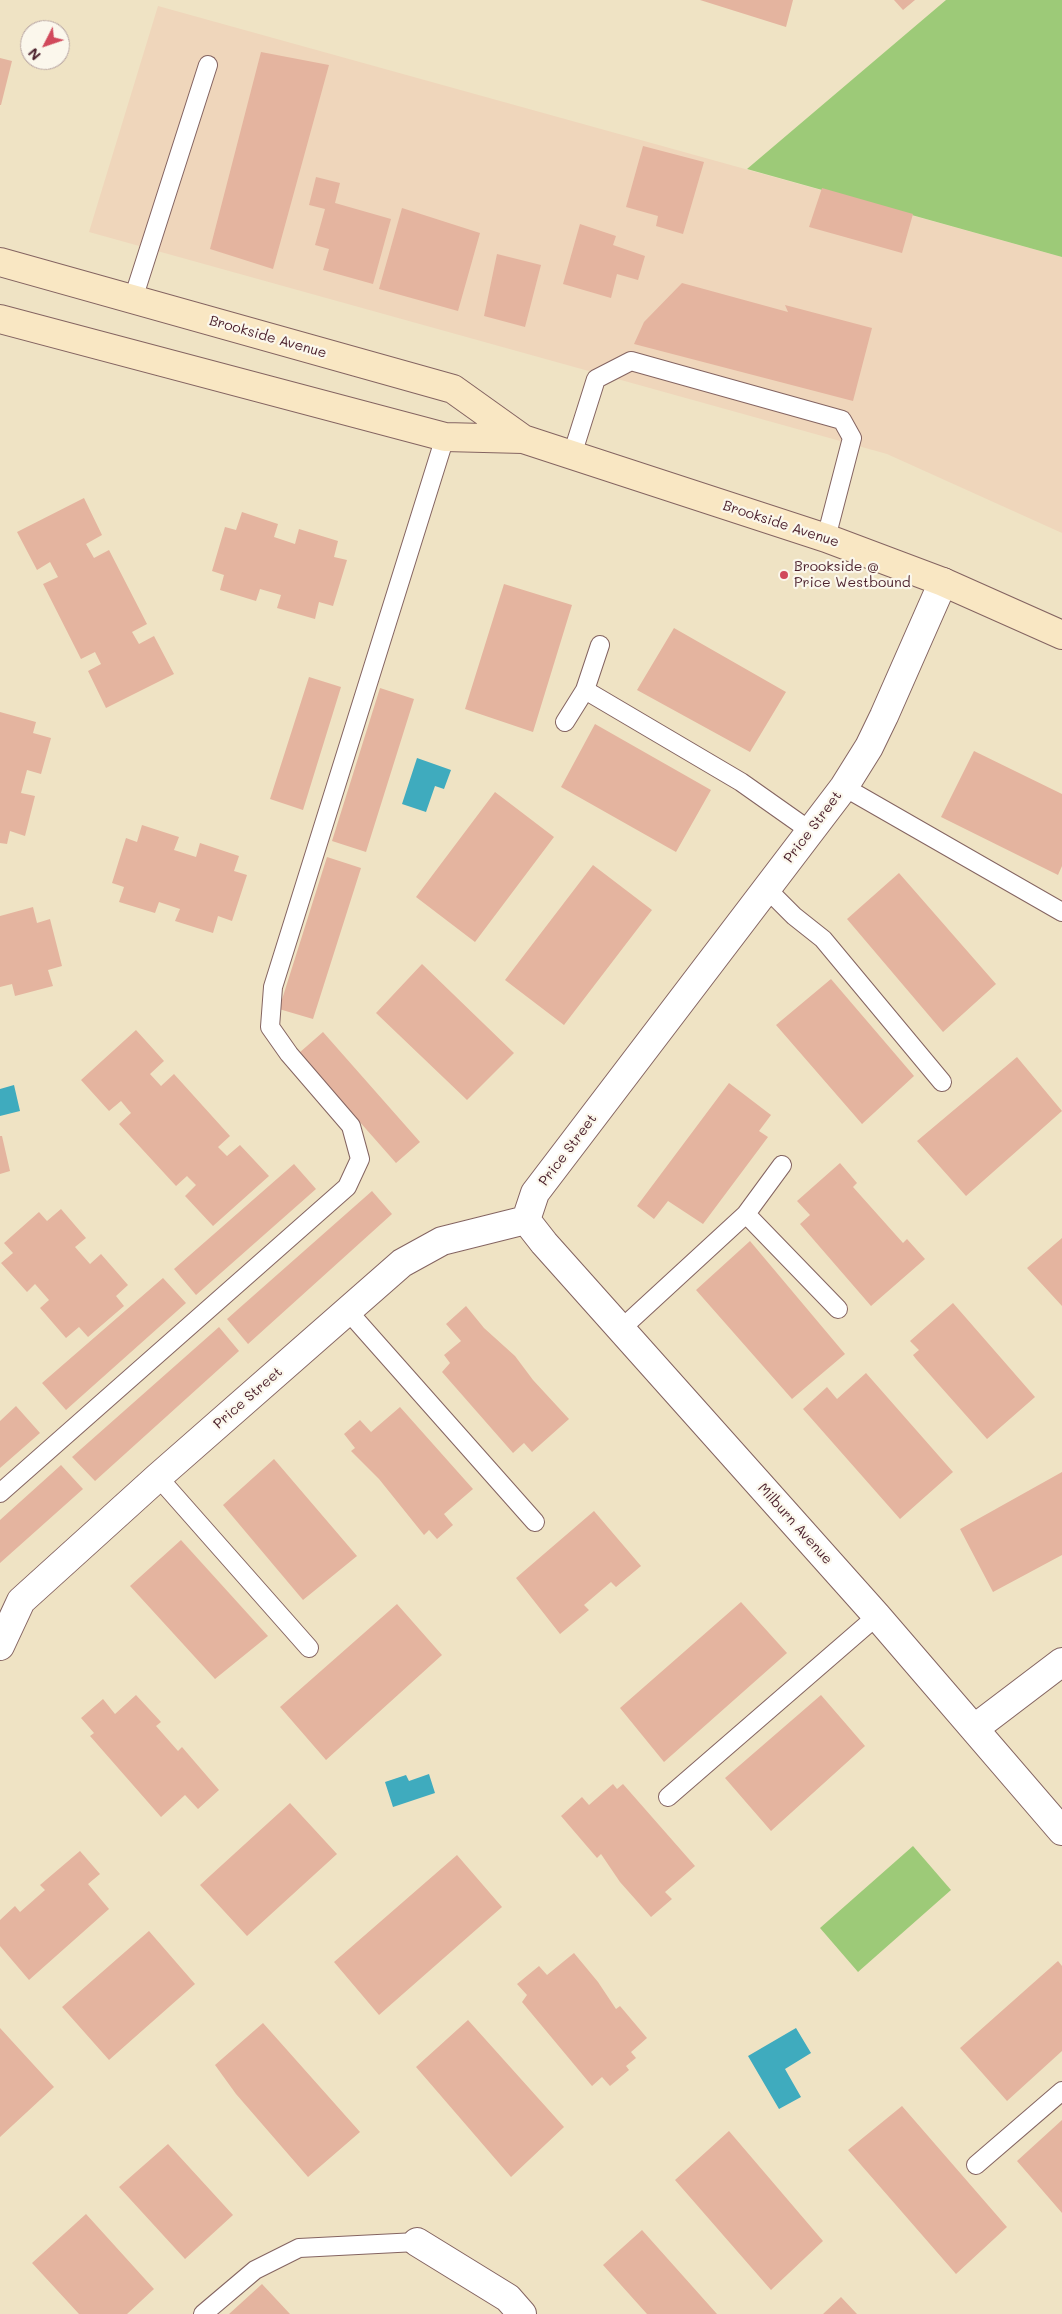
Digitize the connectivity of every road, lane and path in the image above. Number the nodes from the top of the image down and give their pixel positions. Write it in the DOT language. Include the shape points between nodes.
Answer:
graph roads {
  1 [pos="208,65"];
  2 [pos="0,262"];
  3 [pos="133,299"];
  4 [pos="0,319"];
  5 [pos="445,437"];
  6 [pos="523,439"];
  7 [pos="572,455"];
  8 [pos="826,538"];
  9 [pos="943,582"];
  10 [pos="1062,635"];
  11 [pos="600,645"];
  12 [pos="585,690"];
  13 [pos="565,722"];
  14 [pos="844,786"];
  15 [pos="810,830"];
  16 [pos="767,889"];
  17 [pos="1062,912"];
  18 [pos="942,1082"];
  19 [pos="782,1165"];
  20 [pos="746,1214"];
  21 [pos="526,1220"];
  22 [pos="838,1309"];
  23 [pos="348,1310"];
  24 [pos="621,1329"];
  25 [pos="158,1476"];
  26 [pos="0,1493"];
  27 [pos="535,1522"];
  28 [pos="877,1616"];
  29 [pos="0,1646"];
  30 [pos="309,1648"];
  31 [pos="1062,1662"];
  32 [pos="975,1728"];
  33 [pos="668,1797"];
  34 [pos="1062,1831"];
  35 [pos="1062,2091"];
  36 [pos="976,2165"];
  37 [pos="417,2242"];
  38 [pos="203,2314"];
  39 [pos="522,2314"];
  1 -- 3 [label="lane"];
  2 -- 3 [label="main road, Brookside Avenue"];
  3 -- 6 [label="main road, Brookside Avenue" via="453,389"];
  4 -- 5 [label="main road, Brookside Avenue"];
  5 -- 6 [label="main road, Brookside Avenue"];
  5 -- 26 [label="lane" via="273,987 270,1027 288,1054 351,1126 360,1160 347,1187"];
  6 -- 7 [label="main road, Brookside Avenue"];
  7 -- 8 [label="main road, Brookside Avenue"];
  7 -- 8 [label="lane" via="596,379 630,361 842,420 852,438"];
  8 -- 9 [label="main road, Brookside Avenue"];
  9 -- 10 [label="main road, Brookside Avenue"];
  9 -- 14 [label="street, Price Street" via="869,747"];
  11 -- 12 [label="lane"];
  12 -- 13 [label="lane"];
  12 -- 15 [label="lane" via="741,782"];
  14 -- 15 [label="street, Price Street"];
  14 -- 17 [label="lane"];
  15 -- 16 [label="street, Price Street"];
  16 -- 18 [label="lane" via="822,939"];
  16 -- 21 [label="street, Price Street" via="535,1193"];
  19 -- 20 [label="lane"];
  20 -- 22 [label="lane"];
  20 -- 24 [label="lane"];
  21 -- 23 [label="street, Price Street" via="442,1241 402,1263"];
  21 -- 24 [label="street, Milburn Avenue"];
  23 -- 25 [label="street, Price Street"];
  23 -- 27 [label="lane"];
  24 -- 28 [label="street, Milburn Avenue"];
  25 -- 29 [label="street, Price Street" via="21,1601"];
  25 -- 30 [label="lane"];
  28 -- 32 [label="street, Milburn Avenue"];
  28 -- 33 [label="lane"];
  31 -- 32 [label="street"];
  32 -- 34 [label="street, Milburn Avenue"];
  35 -- 36 [label="lane"];
  37 -- 38 [label="lane" via="299,2248 256,2270"];
  37 -- 39 [label="street" via="508,2298"];
}
